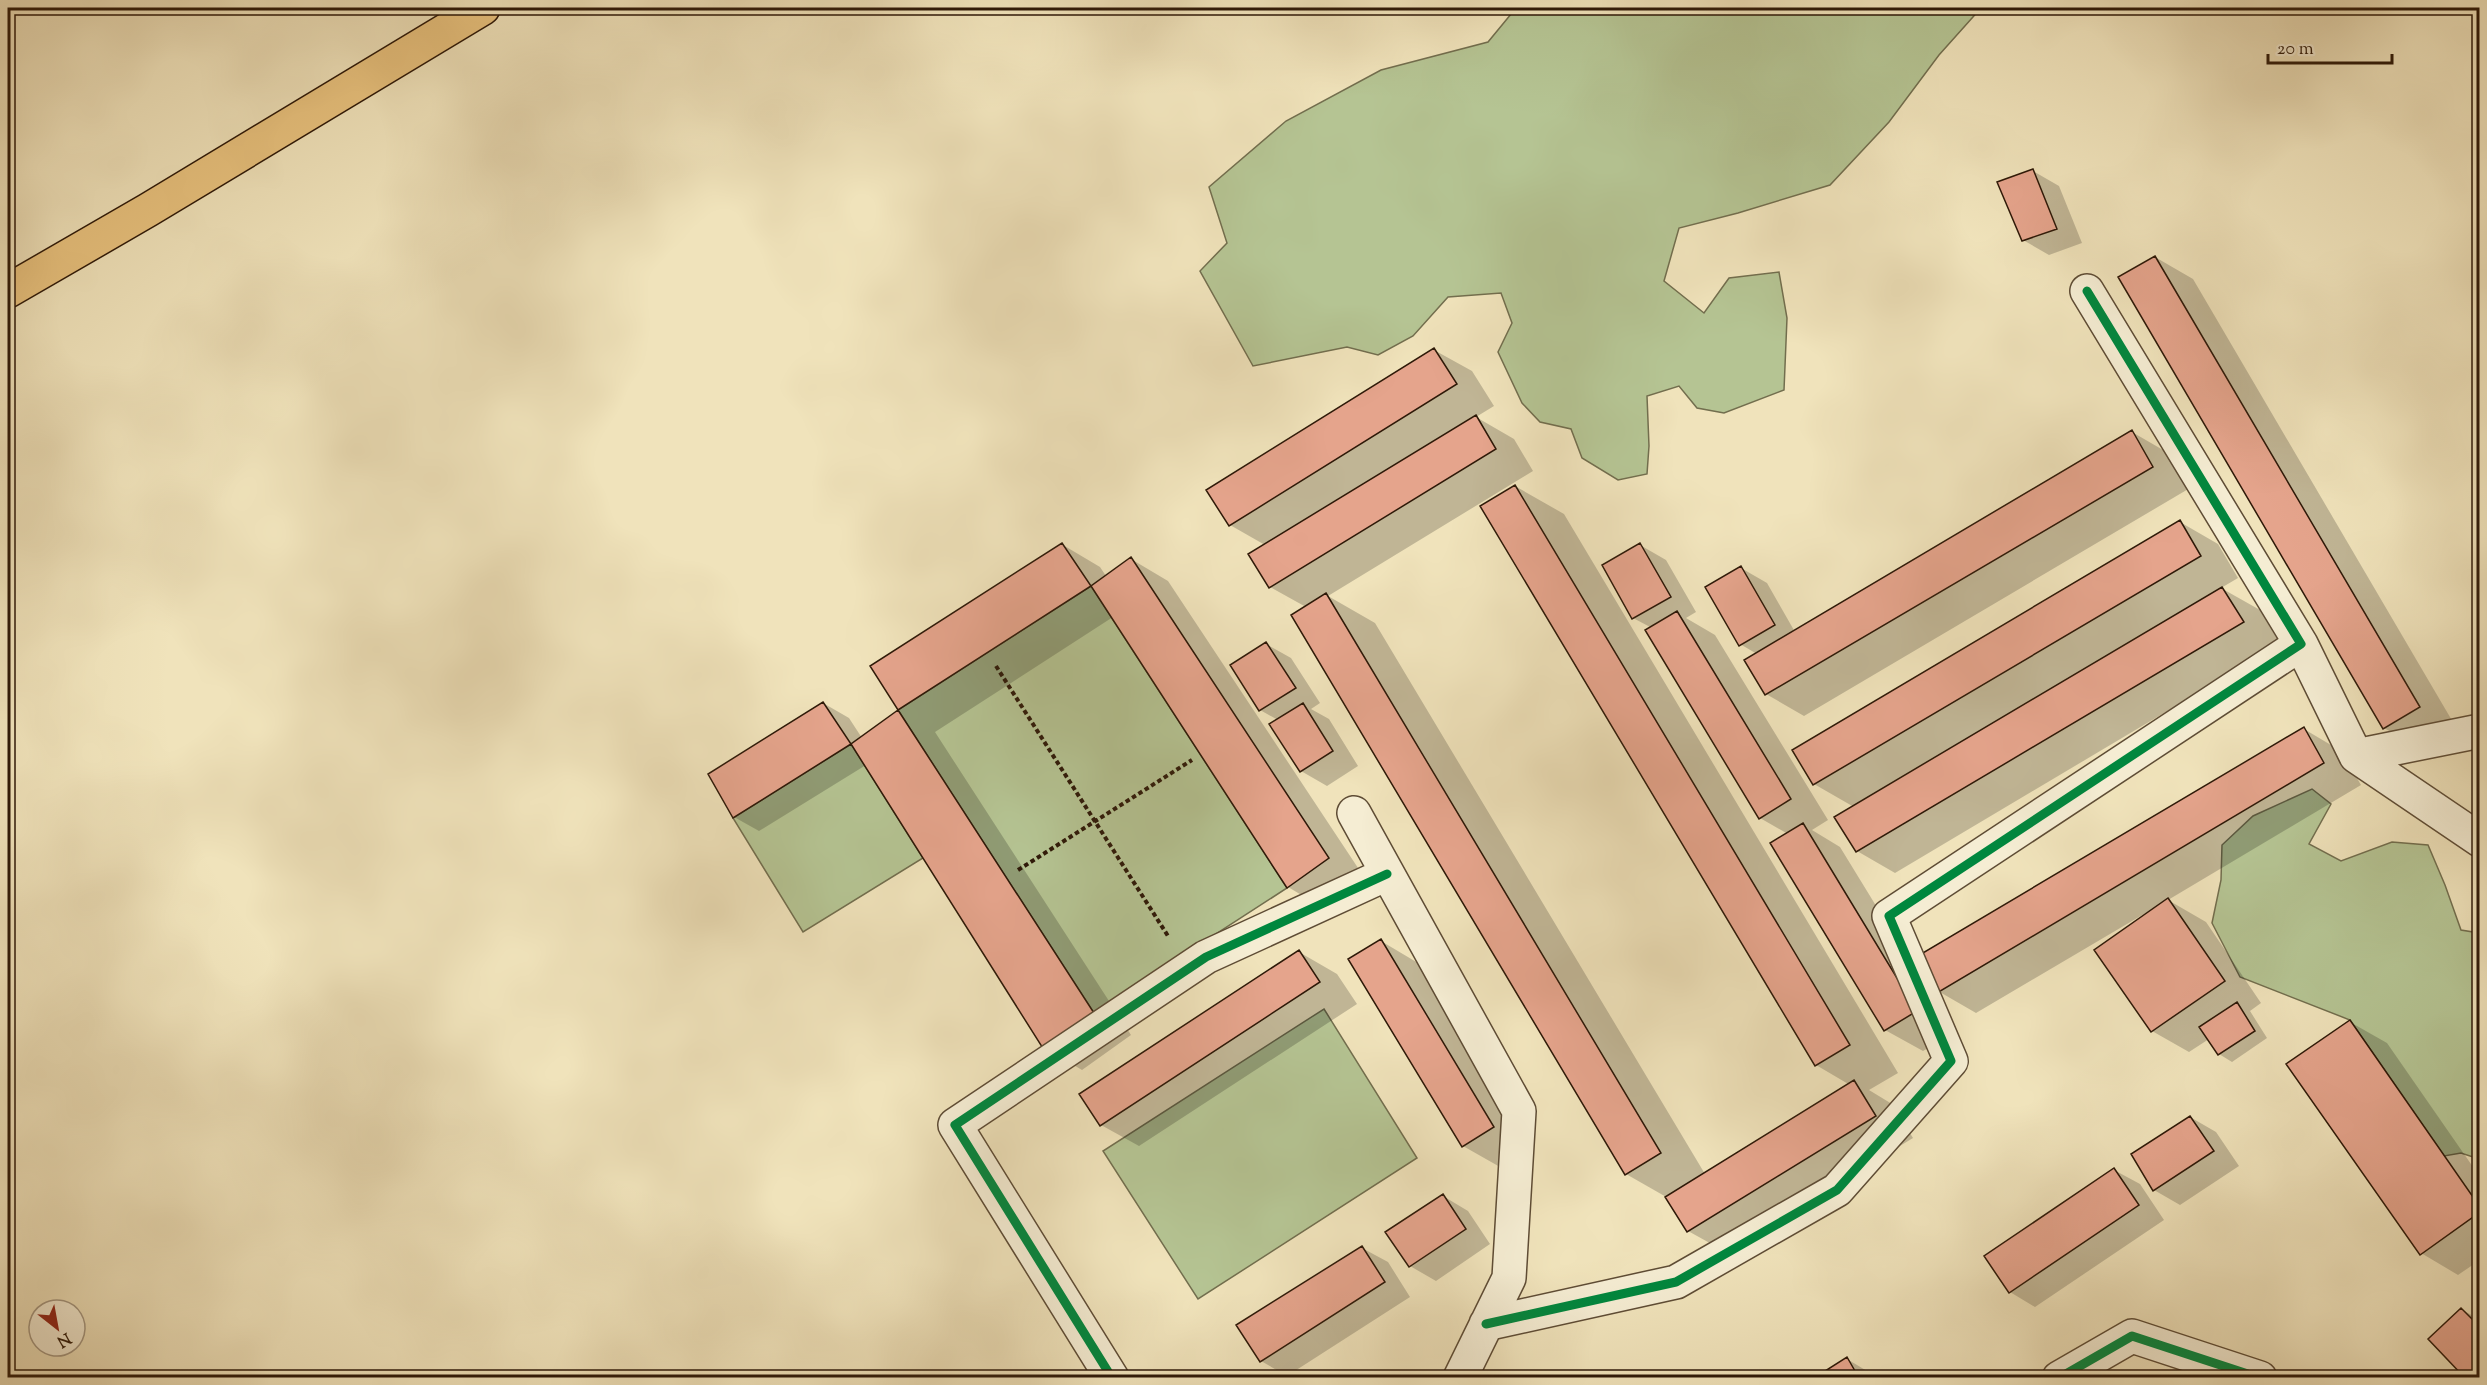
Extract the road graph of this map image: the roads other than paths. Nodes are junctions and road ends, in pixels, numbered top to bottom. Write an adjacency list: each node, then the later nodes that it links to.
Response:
1 (483, 8): 2 (main road)
2 (8, 291)
3 (2087, 291): 4 (street)
4 (2301, 644): 6 (street); 10 (street)
5 (2480, 731): 6 (street)
6 (2356, 756): 8 (street)
7 (1354, 813): 9 (street)
8 (2480, 840)
9 (1387, 874): 10 (street); 11 (street)
10 (1486, 1324): 12 (street)
11 (1112, 1377)
12 (1460, 1377)
13 (2059, 1377): 14 (street)
14 (2260, 1377)

